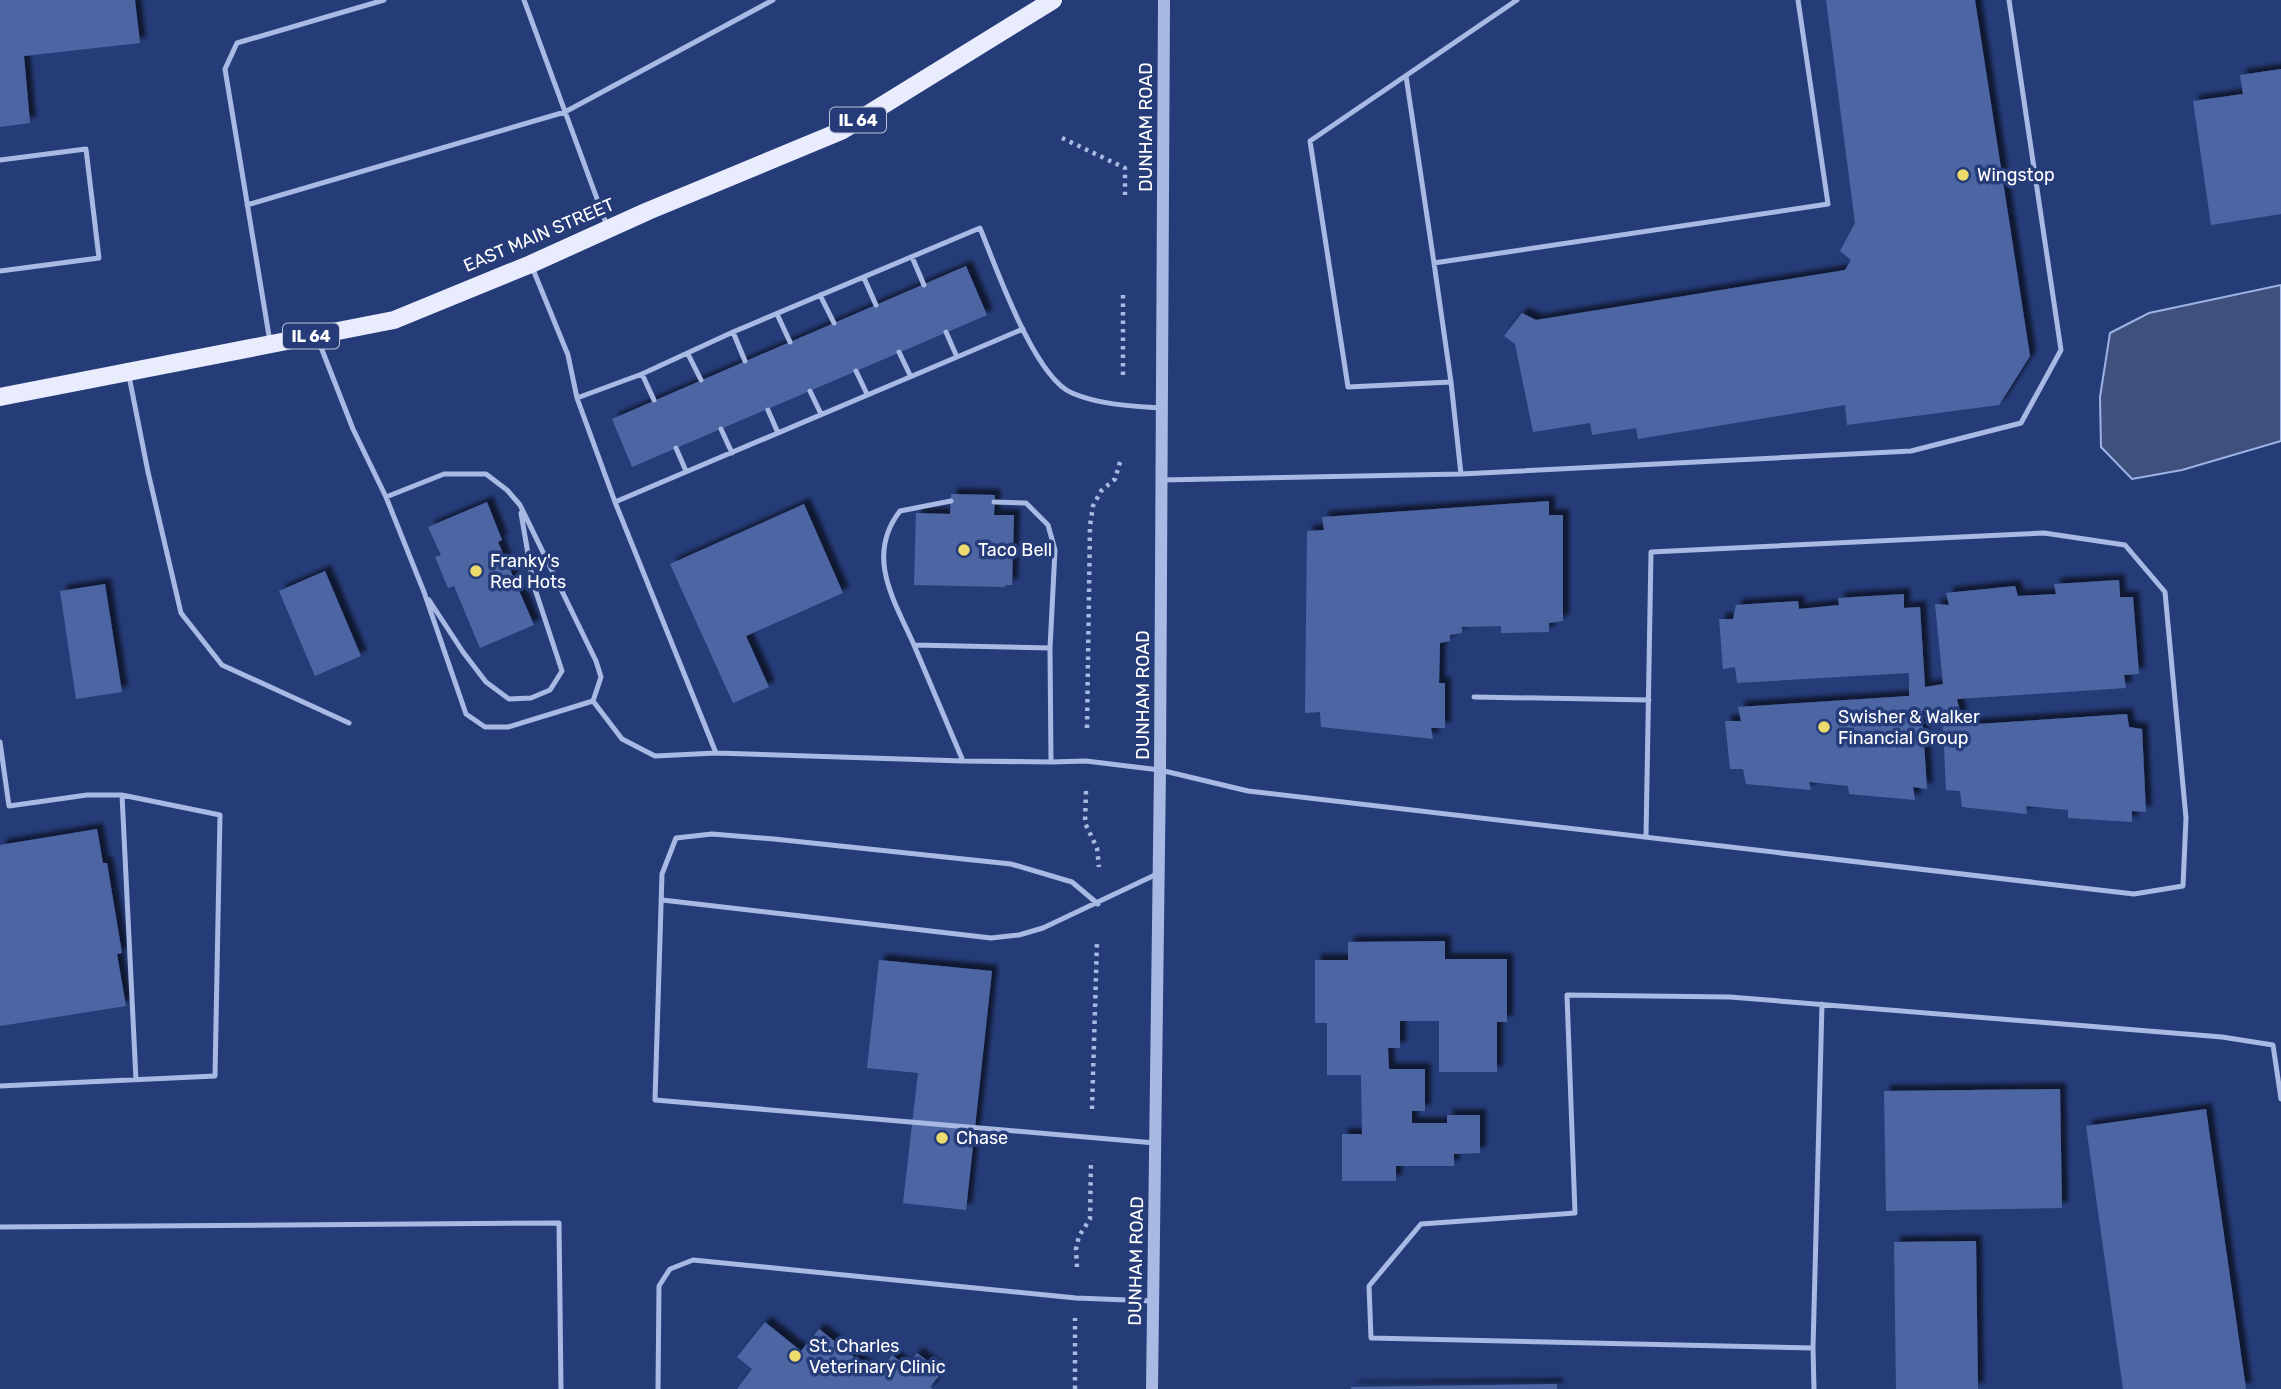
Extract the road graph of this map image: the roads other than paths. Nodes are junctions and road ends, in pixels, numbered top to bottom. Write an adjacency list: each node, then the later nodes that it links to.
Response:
1 (384, 0): 12 (lane)
2 (524, 0): 10 (lane)
3 (773, 0): 10 (lane)
4 (1053, 0): 13 (main road, EAST MAIN STREET / IL 64)
5 (1164, 0): 45 (street, DUNHAM ROAD)
6 (1517, 0): 9 (lane)
7 (1798, 0): 15 (lane)
8 (2008, 0): 53 (lane)
9 (1406, 76): 15 (lane); 39 (lane)
10 (565, 112): 12 (lane); 13 (lane)
11 (0, 160): 17 (lane)
12 (247, 205): 29 (lane)
13 (608, 229): 16 (main road, EAST MAIN STREET / IL 64)
14 (912, 257): 18 (lane); 19 (lane); 24 (lane)
15 (1434, 263): 39 (lane)
16 (531, 264): 27 (main road, EAST MAIN STREET / IL 64); 43 (lane)
17 (0, 271)
18 (864, 278): 20 (lane); 21 (lane)
19 (924, 285)
20 (820, 295): 22 (lane); 23 (lane)
21 (876, 305)
22 (777, 314): 25 (lane); 28 (lane)
23 (834, 323)
24 (1023, 329): 32 (lane); 45 (lane)
25 (733, 332): 31 (lane); 33 (lane)
26 (946, 332): 32 (lane)
27 (316, 335): 29 (main road, EAST MAIN STREET / IL 64); 55 (lane)
28 (790, 342)
29 (270, 344): 35 (main road, EAST MAIN STREET / IL 64)
30 (900, 352): 37 (lane)
31 (688, 354): 36 (lane); 38 (lane)
32 (957, 356): 37 (lane)
33 (746, 361)
34 (856, 371): 41 (lane)
35 (128, 372): 42 (main road, EAST MAIN STREET / IL 64); 66 (lane)
36 (642, 374): 43 (lane); 44 (lane)
37 (910, 375): 41 (lane)
38 (701, 380)
39 (1451, 382): 53 (lane)
40 (810, 391): 47 (lane)
41 (867, 394): 47 (lane)
42 (0, 397)
43 (577, 398): 57 (lane)
44 (654, 400)
45 (1161, 408): 54 (street, DUNHAM ROAD)
46 (768, 410): 49 (lane)
47 (821, 414): 49 (lane)
48 (721, 429): 51 (lane)
49 (778, 433): 51 (lane)
50 (676, 448): 52 (lane)
51 (732, 453): 52 (lane)
52 (686, 471): 57 (lane)
53 (1461, 474): 54 (lane)
54 (1161, 480): 71 (street, DUNHAM ROAD)
55 (386, 497): 59 (lane); 60 (lane)
56 (951, 501): 61 (lane)
57 (615, 502): 68 (lane)
58 (995, 502): 62 (lane)
59 (520, 505): 60 (lane); 65 (lane)
60 (424, 592): 65 (lane)
61 (914, 645): 62 (lane); 69 (lane)
62 (1050, 648): 70 (lane)
63 (1474, 697): 64 (lane)
64 (1649, 700): 75 (lane); 75 (lane)
65 (593, 701): 68 (lane)
66 (349, 723)
67 (0, 742): 73 (lane)
68 (716, 753): 69 (lane)
69 (962, 761): 70 (lane)
70 (1051, 762): 71 (lane)
71 (1160, 770): 75 (lane); 76 (street, DUNHAM ROAD)
72 (121, 795): 73 (lane); 80 (lane); 80 (lane)
73 (9, 806): 74 (lane)
74 (0, 808)
75 (1646, 837)
76 (1158, 874): 78 (lane); 83 (street, DUNHAM ROAD)
77 (662, 900): 78 (lane); 78 (lane); 83 (lane)
78 (1098, 904)
79 (1822, 1004): 82 (lane); 86 (lane); 86 (lane)
80 (136, 1080): 81 (lane)
81 (0, 1086)
82 (2281, 1099)
83 (1155, 1143): 85 (street, DUNHAM ROAD)
84 (0, 1227): 87 (lane)
85 (1153, 1301): 88 (lane); 89 (street, DUNHAM ROAD)
86 (1813, 1348): 90 (lane)
87 (561, 1389)
88 (658, 1389)
89 (1152, 1389)
90 (1814, 1389)

